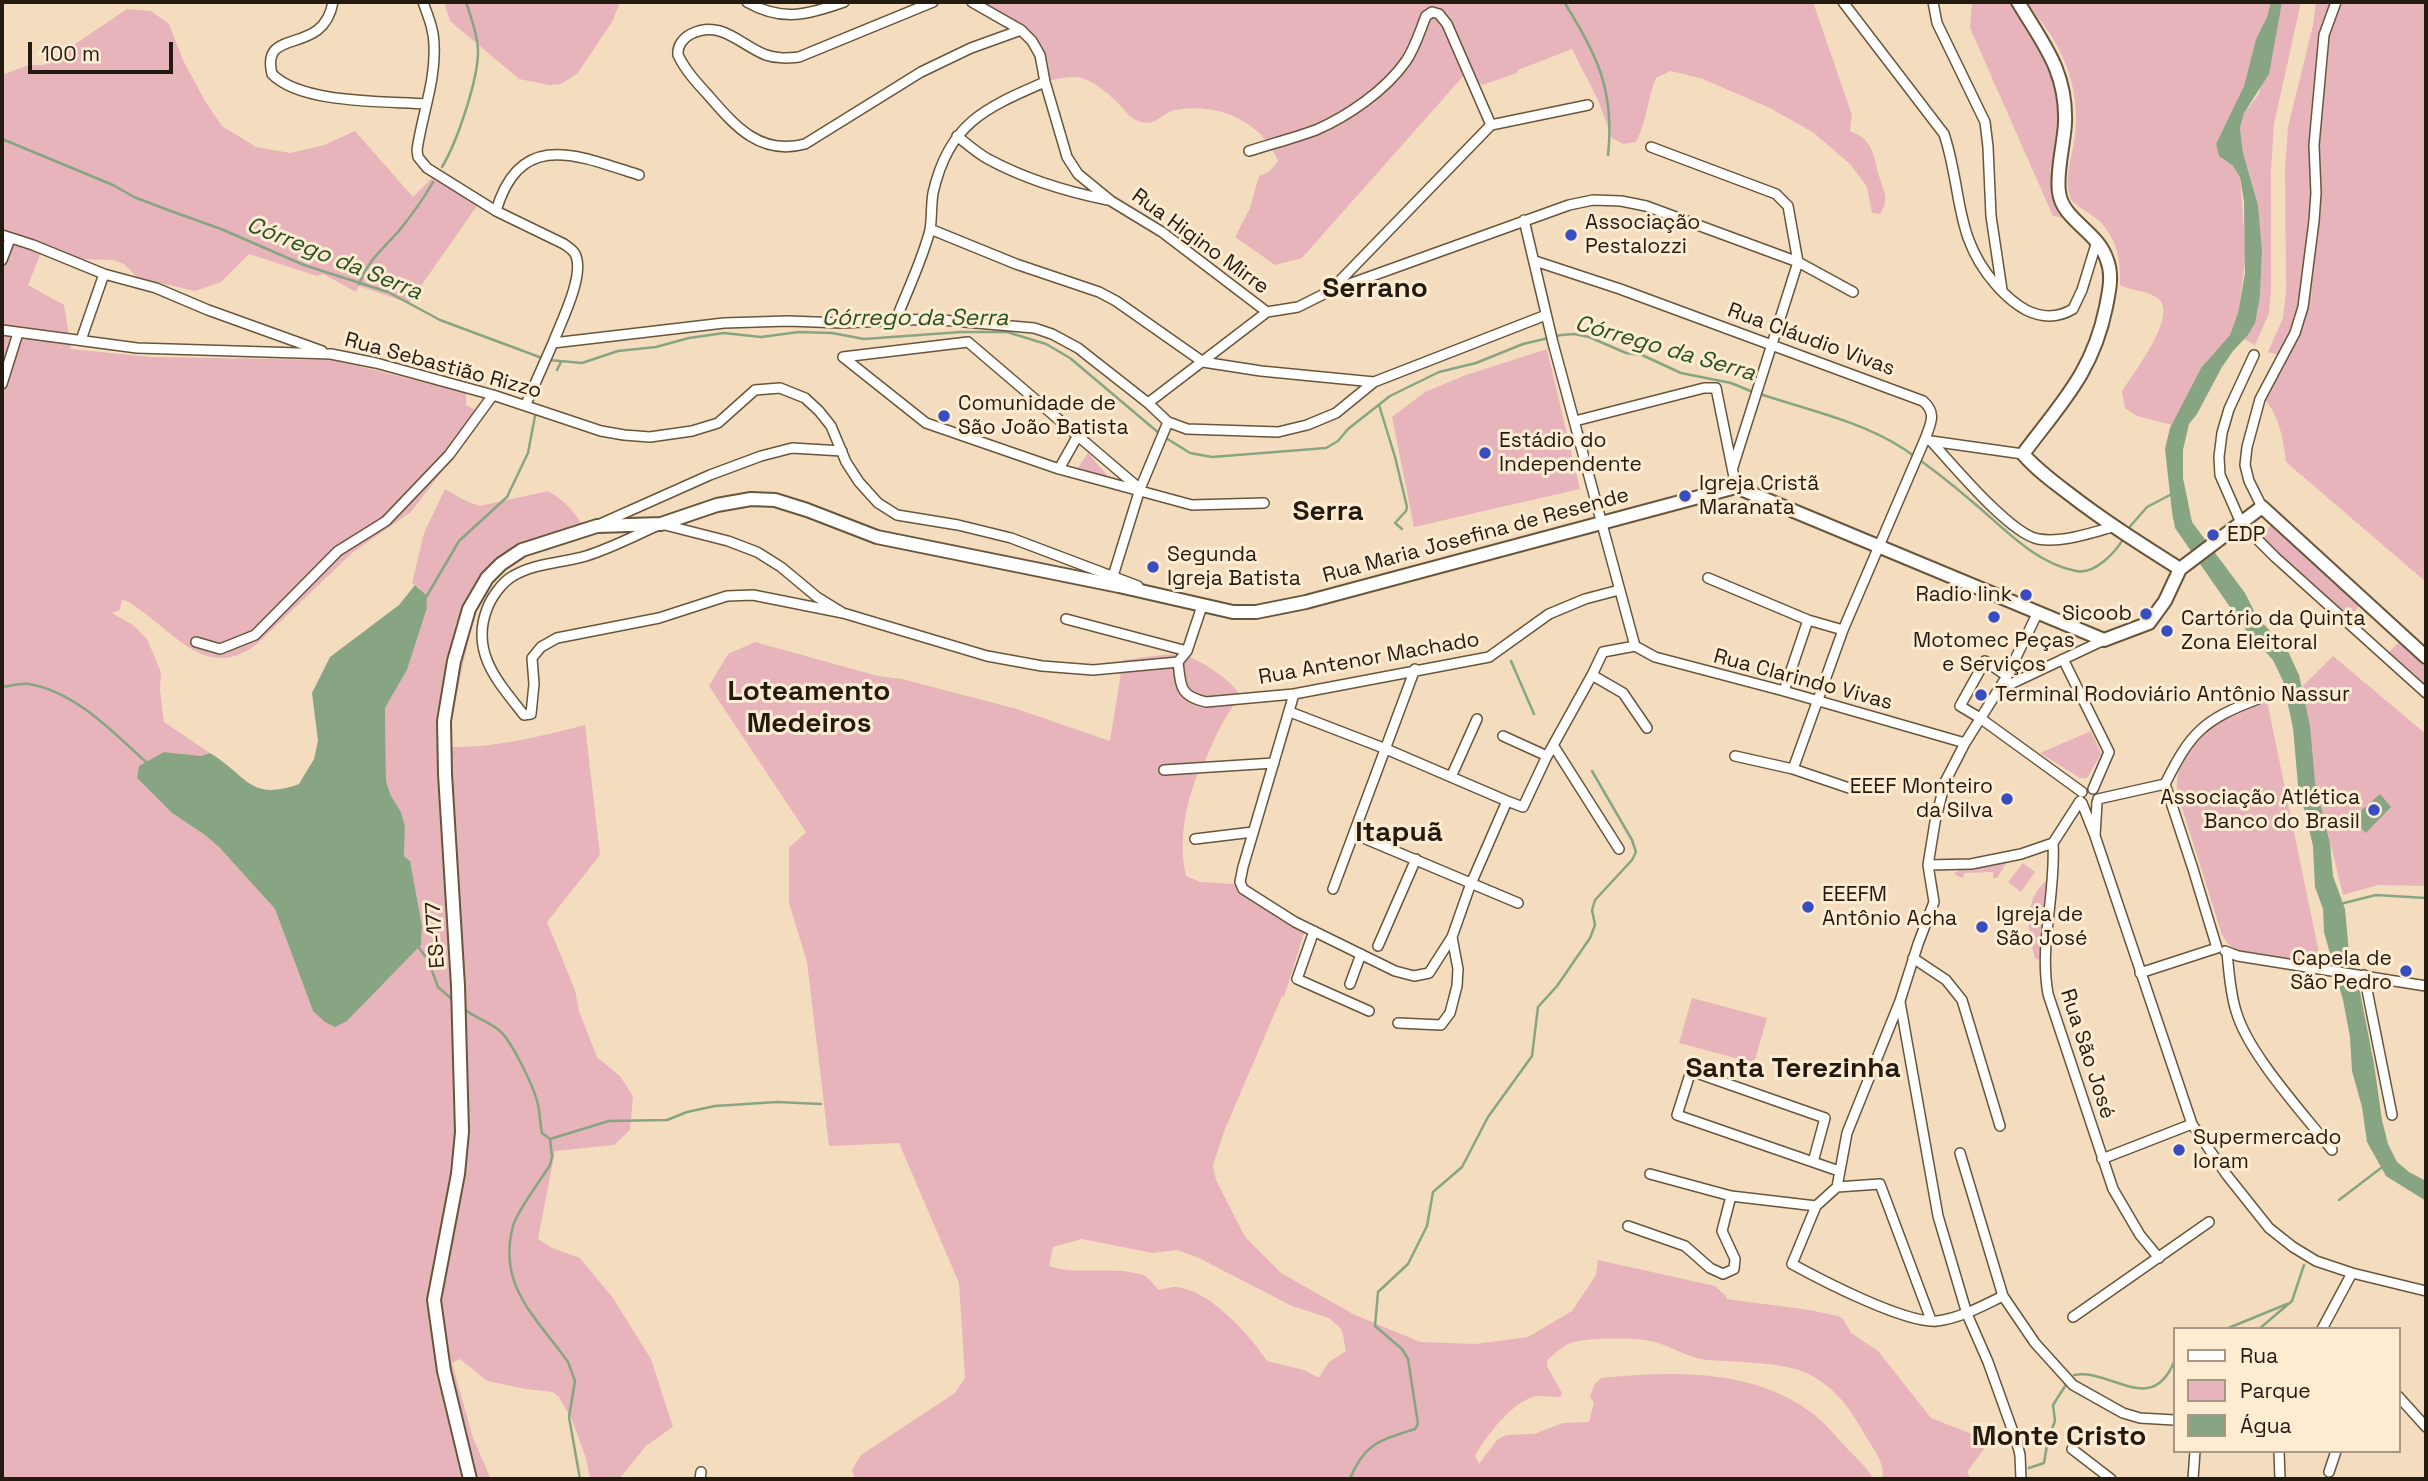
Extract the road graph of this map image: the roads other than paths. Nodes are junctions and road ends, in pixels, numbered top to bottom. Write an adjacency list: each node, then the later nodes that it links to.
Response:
1 (333, 2): 13 (street)
2 (423, 2): 13 (street)
3 (747, 2): 4 (street)
4 (844, 2)
5 (933, 2): 11 (street)
6 (972, 2): 11 (street, Rua Higino Mirre)
7 (1843, 2): 32 (street)
8 (1933, 2): 32 (street)
9 (2018, 2): 25 (main road)
10 (2336, 2): 61 (street)
11 (1021, 30): 12 (street, Rua Higino Mirre)
12 (1045, 82): 16 (street); 20 (street, Rua Higino Mirre)
13 (426, 104): 21 (street)
14 (1588, 106): 15 (street)
15 (1491, 125): 18 (street); 30 (street)
16 (957, 136): 20 (street, Rua Higino Mirre); 23 (street)
17 (1651, 147): 28 (street)
18 (1249, 151)
19 (639, 175): 21 (street)
20 (1111, 201): 33 (street, Rua Higino Mirre)
21 (496, 211): 39 (street)
22 (1524, 220): 27 (street); 28 (street); 30 (street)
23 (930, 229): 35 (street); 43 (street)
24 (6, 237): 26 (street); 29 (street)
25 (2097, 241): 32 (street); 55 (main road)
26 (2, 260)
27 (1535, 261): 34 (street); 40 (street, Rua Cláudio Vivas)
28 (1798, 261): 31 (street); 40 (street)
29 (104, 274): 38 (street); 41 (street)
30 (1330, 291): 33 (street)
31 (1853, 292)
32 (2002, 292)
33 (1268, 312): 43 (street)
34 (1546, 315): 44 (street); 49 (street)
35 (896, 320): 39 (street); 47 (street)
36 (2, 330): 37 (street, Rua Sebastião Rizzo)
37 (18, 333): 38 (street, Rua Sebastião Rizzo); 45 (street)
38 (80, 340): 41 (street, Rua Sebastião Rizzo)
39 (553, 343): 48 (street)
40 (1772, 344): 53 (street, Rua Cláudio Vivas); 56 (street)
41 (331, 354): 46 (street, Rua Sebastião Rizzo)
42 (2254, 355): 63 (street)
43 (1203, 362): 44 (street); 47 (street)
44 (1374, 382): 50 (street)
45 (2, 384)
46 (494, 395): 48 (street, Rua Sebastião Rizzo); 79 (street)
47 (1148, 403): 50 (street)
48 (526, 404): 52 (street, Rua Sebastião Rizzo)
49 (1575, 421): 56 (street); 62 (street)
50 (1168, 422): 59 (street)
51 (1077, 437): 57 (street); 57 (street); 59 (street)
52 (837, 438): 54 (street, Rua Maria Josefina de Resende)
53 (1928, 440): 55 (street); 66 (street); 67 (street, Rua Cláudio Vivas)
54 (842, 451): 65 (street); 70 (street, Rua Maria Josefina de Resende)
55 (2023, 454): 66 (main road)
56 (1733, 467): 58 (street)
57 (1059, 469): 59 (street)
58 (1737, 487): 62 (main road, Rua Maria Josefina de Resende / ES-177); 67 (main road)
59 (1140, 489): 60 (street); 70 (street)
60 (1264, 503)
61 (2262, 507): 63 (main road); 82 (main road)
62 (1602, 522): 71 (street); 72 (main road, Rua Maria Josefina de Resende / ES-177)
63 (2241, 523): 68 (main road); 90 (street)
64 (661, 524): 65 (main road, ES-177 / ES-177); 70 (main road, ES-177); 74 (street); 74 (street)
65 (597, 526): 169 (main road, ES-177 / ES-177)
66 (2121, 532): 68 (main road)
67 (1879, 546): 73 (main road); 77 (street, Rua Cláudio Vivas)
68 (2186, 565): 78 (main road)
69 (1708, 578): 76 (street)
70 (1116, 581): 72 (main road, Rua Maria Josefina de Resende / ES-177)
71 (1619, 590): 80 (street); 85 (street, Rua Antenor Machado)
72 (1202, 606): 81 (street)
73 (2038, 612): 78 (main road); 87 (street)
74 (843, 613): 84 (street)
75 (1066, 620): 81 (street)
76 (1808, 620): 77 (street); 89 (street)
77 (1843, 630): 93 (street, Rua Cláudio Vivas)
78 (2104, 640): 83 (street)
79 (196, 642)
80 (1635, 646): 86 (street); 89 (street, Rua Clarindo Vivas)
81 (1187, 651): 84 (street)
82 (2426, 657)
83 (2063, 659): 88 (street); 110 (street)
84 (1178, 662): 91 (street, Rua Antenor Machado)
85 (1415, 669): 91 (street, Rua Antenor Machado); 101 (street)
86 (1592, 675): 97 (street); 100 (street)
87 (2007, 676): 88 (street); 95 (street)
88 (1998, 690): 95 (street)
89 (1784, 691): 93 (street, Rua Clarindo Vivas)
90 (2426, 693)
91 (1294, 694): 94 (street)
92 (2262, 694): 108 (street)
93 (1818, 701): 99 (street, Rua Clarindo Vivas); 105 (street, Rua Cláudio Vivas)
94 (1290, 712): 101 (street); 104 (street)
95 (1980, 718): 99 (street); 111 (street)
96 (1477, 719): 107 (street)
97 (1647, 728)
98 (1503, 736): 102 (street)
99 (1965, 743): 121 (street)
100 (1553, 745): 102 (street); 119 (street)
101 (1386, 749): 107 (street); 115 (street)
102 (1547, 755): 112 (street)
103 (1735, 756): 105 (street)
104 (1274, 763): 106 (street); 114 (street)
105 (1793, 769): 109 (street)
106 (1164, 770)
107 (1451, 777): 112 (street)
108 (2165, 784): 113 (street); 128 (street)
109 (1849, 788)
110 (2093, 789): 111 (street); 113 (street)
111 (2081, 799): 113 (street); 116 (street); 118 (street)
112 (1507, 801): 122 (street)
113 (2098, 801): 116 (street)
114 (1253, 832): 117 (street); 125 (street)
115 (1354, 834): 120 (street); 123 (street)
116 (2095, 836): 132 (street)
117 (1195, 839)
118 (2053, 843): 121 (street); 144 (street, Rua São José)
119 (1619, 849)
120 (1416, 859): 122 (street); 127 (street)
121 (1928, 865): 131 (street)
122 (1472, 883): 124 (street); 126 (street)
123 (1333, 888)
124 (1518, 903)
125 (1314, 931): 130 (street); 137 (street)
126 (1452, 937): 130 (street); 138 (street)
127 (1378, 946)
128 (2217, 948): 129 (street); 132 (street)
129 (2227, 952): 133 (street); 142 (street)
130 (1361, 954): 134 (street)
131 (1913, 958): 136 (street); 141 (street)
132 (2140, 974): 140 (street)
133 (2364, 975): 135 (street); 139 (street)
134 (1350, 984)
135 (2426, 986)
136 (1900, 1001): 146 (street); 157 (street)
137 (1369, 1011)
138 (1398, 1023)
139 (2392, 1115)
140 (2192, 1124): 144 (street); 154 (street)
141 (2000, 1126)
142 (2332, 1150)
143 (1960, 1153): 156 (street)
144 (2102, 1159): 153 (street, Rua São José)
145 (1813, 1162): 145 (street); 146 (street)
146 (1839, 1171): 148 (street)
147 (1650, 1174): 149 (street)
148 (1837, 1186): 150 (street); 159 (street)
149 (1731, 1196): 150 (street); 152 (street)
150 (1816, 1206): 159 (street)
151 (2209, 1222): 153 (street)
152 (1628, 1226)
153 (2159, 1258): 158 (street)
154 (2352, 1273): 155 (street); 160 (street)
155 (2426, 1291)
156 (2003, 1296): 157 (street); 162 (street)
157 (1967, 1314): 159 (street); 170 (street)
158 (2073, 1317)
159 (1931, 1320)
160 (2323, 1327)
161 (2400, 1398): 163 (street)
162 (2172, 1420)
163 (2426, 1427)
164 (2072, 1449): 171 (street)
165 (2195, 1453): 172 (street)
166 (2278, 1453): 173 (street)
167 (2335, 1453): 168 (street)
168 (2329, 1472)
169 (470, 1479)
170 (2021, 1479)
171 (2111, 1479)
172 (2193, 1479)
173 (2280, 1479)

